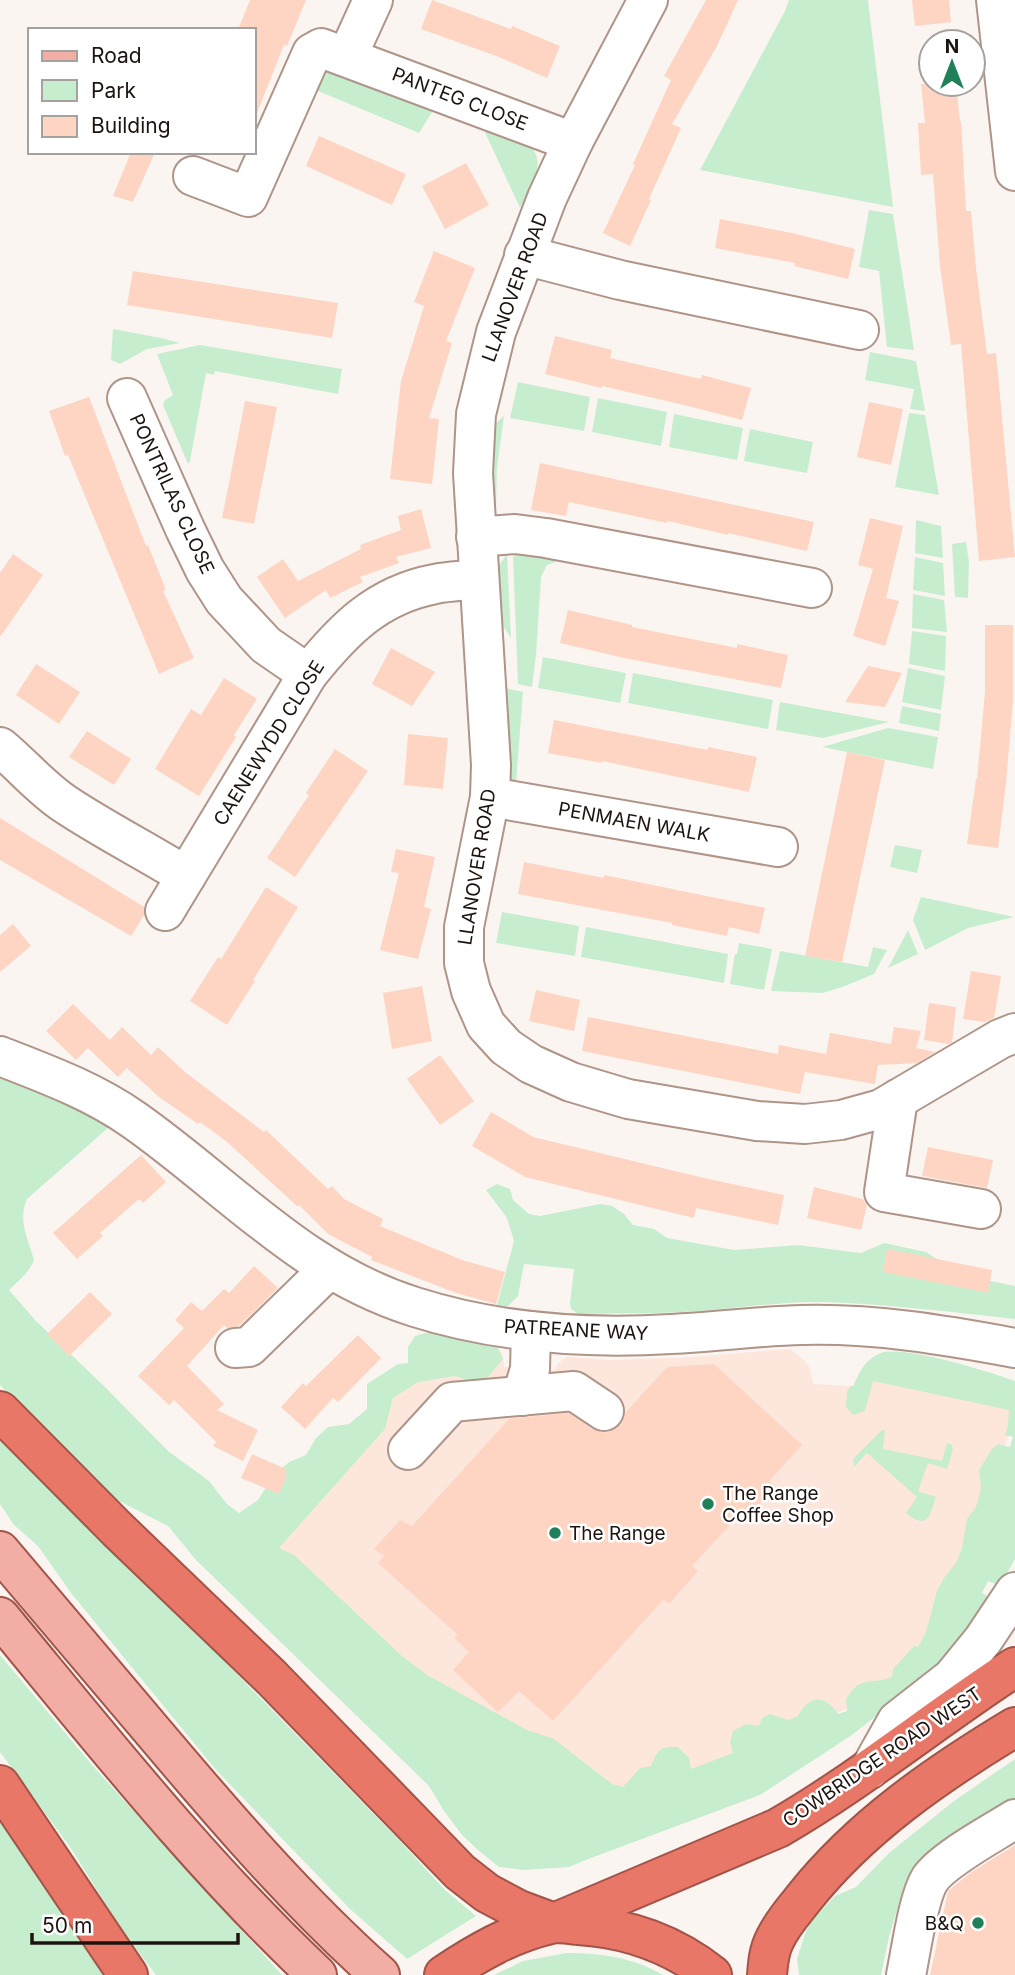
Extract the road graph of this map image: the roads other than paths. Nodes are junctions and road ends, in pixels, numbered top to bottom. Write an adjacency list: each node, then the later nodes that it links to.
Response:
1 (373, 0): 4 (street)
2 (648, 0): 5 (street, LLANOVER ROAD)
3 (996, 0): 6 (street)
4 (347, 57): 5 (street, PANTEG CLOSE); 7 (street, PANTEG CLOSE)
5 (573, 142): 8 (street, LLANOVER ROAD)
6 (1015, 171)
7 (192, 176)
8 (524, 255): 9 (street); 11 (street, LLANOVER ROAD)
9 (859, 330)
10 (127, 398): 14 (street, PONTRILAS CLOSE)
11 (476, 537): 12 (street, LLANOVER ROAD); 13 (street)
12 (478, 579): 14 (street, CAENEWYDD CLOSE); 16 (street, LLANOVER ROAD)
13 (812, 588)
14 (308, 674): 18 (street, CAENEWYDD CLOSE)
15 (0, 747): 18 (street)
16 (490, 797): 17 (street, PENMAEN WALK); 22 (street, LLANOVER ROAD)
17 (778, 847)
18 (186, 876): 19 (street, CAENEWYDD CLOSE)
19 (165, 911)
20 (1015, 1033): 22 (street, LLANOVER ROAD)
21 (0, 1056): 24 (street, PATREANE WAY)
22 (898, 1099): 23 (street)
23 (981, 1209)
24 (329, 1269): 25 (street, PATREANE WAY); 26 (street)
25 (531, 1331): 27 (street, PATREANE WAY); 28 (street)
26 (235, 1348)
27 (1015, 1348)
28 (522, 1396): 30 (street); 31 (street)
29 (0, 1411): 40 (highway)
30 (604, 1411)
31 (408, 1450)
32 (0, 1551): 43 (main road)
33 (1015, 1592): 37 (street)
34 (0, 1617): 42 (main road)
35 (1015, 1667): 37 (highway, COWBRIDGE ROAD WEST)
36 (1015, 1727): 46 (highway)
37 (870, 1769): 40 (highway, COWBRIDGE ROAD WEST)
38 (0, 1785): 41 (highway)
39 (1015, 1819): 47 (street)
40 (554, 1923): 44 (highway, COWBRIDGE ROAD WEST); 45 (highway)
41 (128, 1975)
42 (317, 1975)
43 (380, 1975)
44 (444, 1975)
45 (712, 1975)
46 (767, 1975)
47 (906, 1975)

